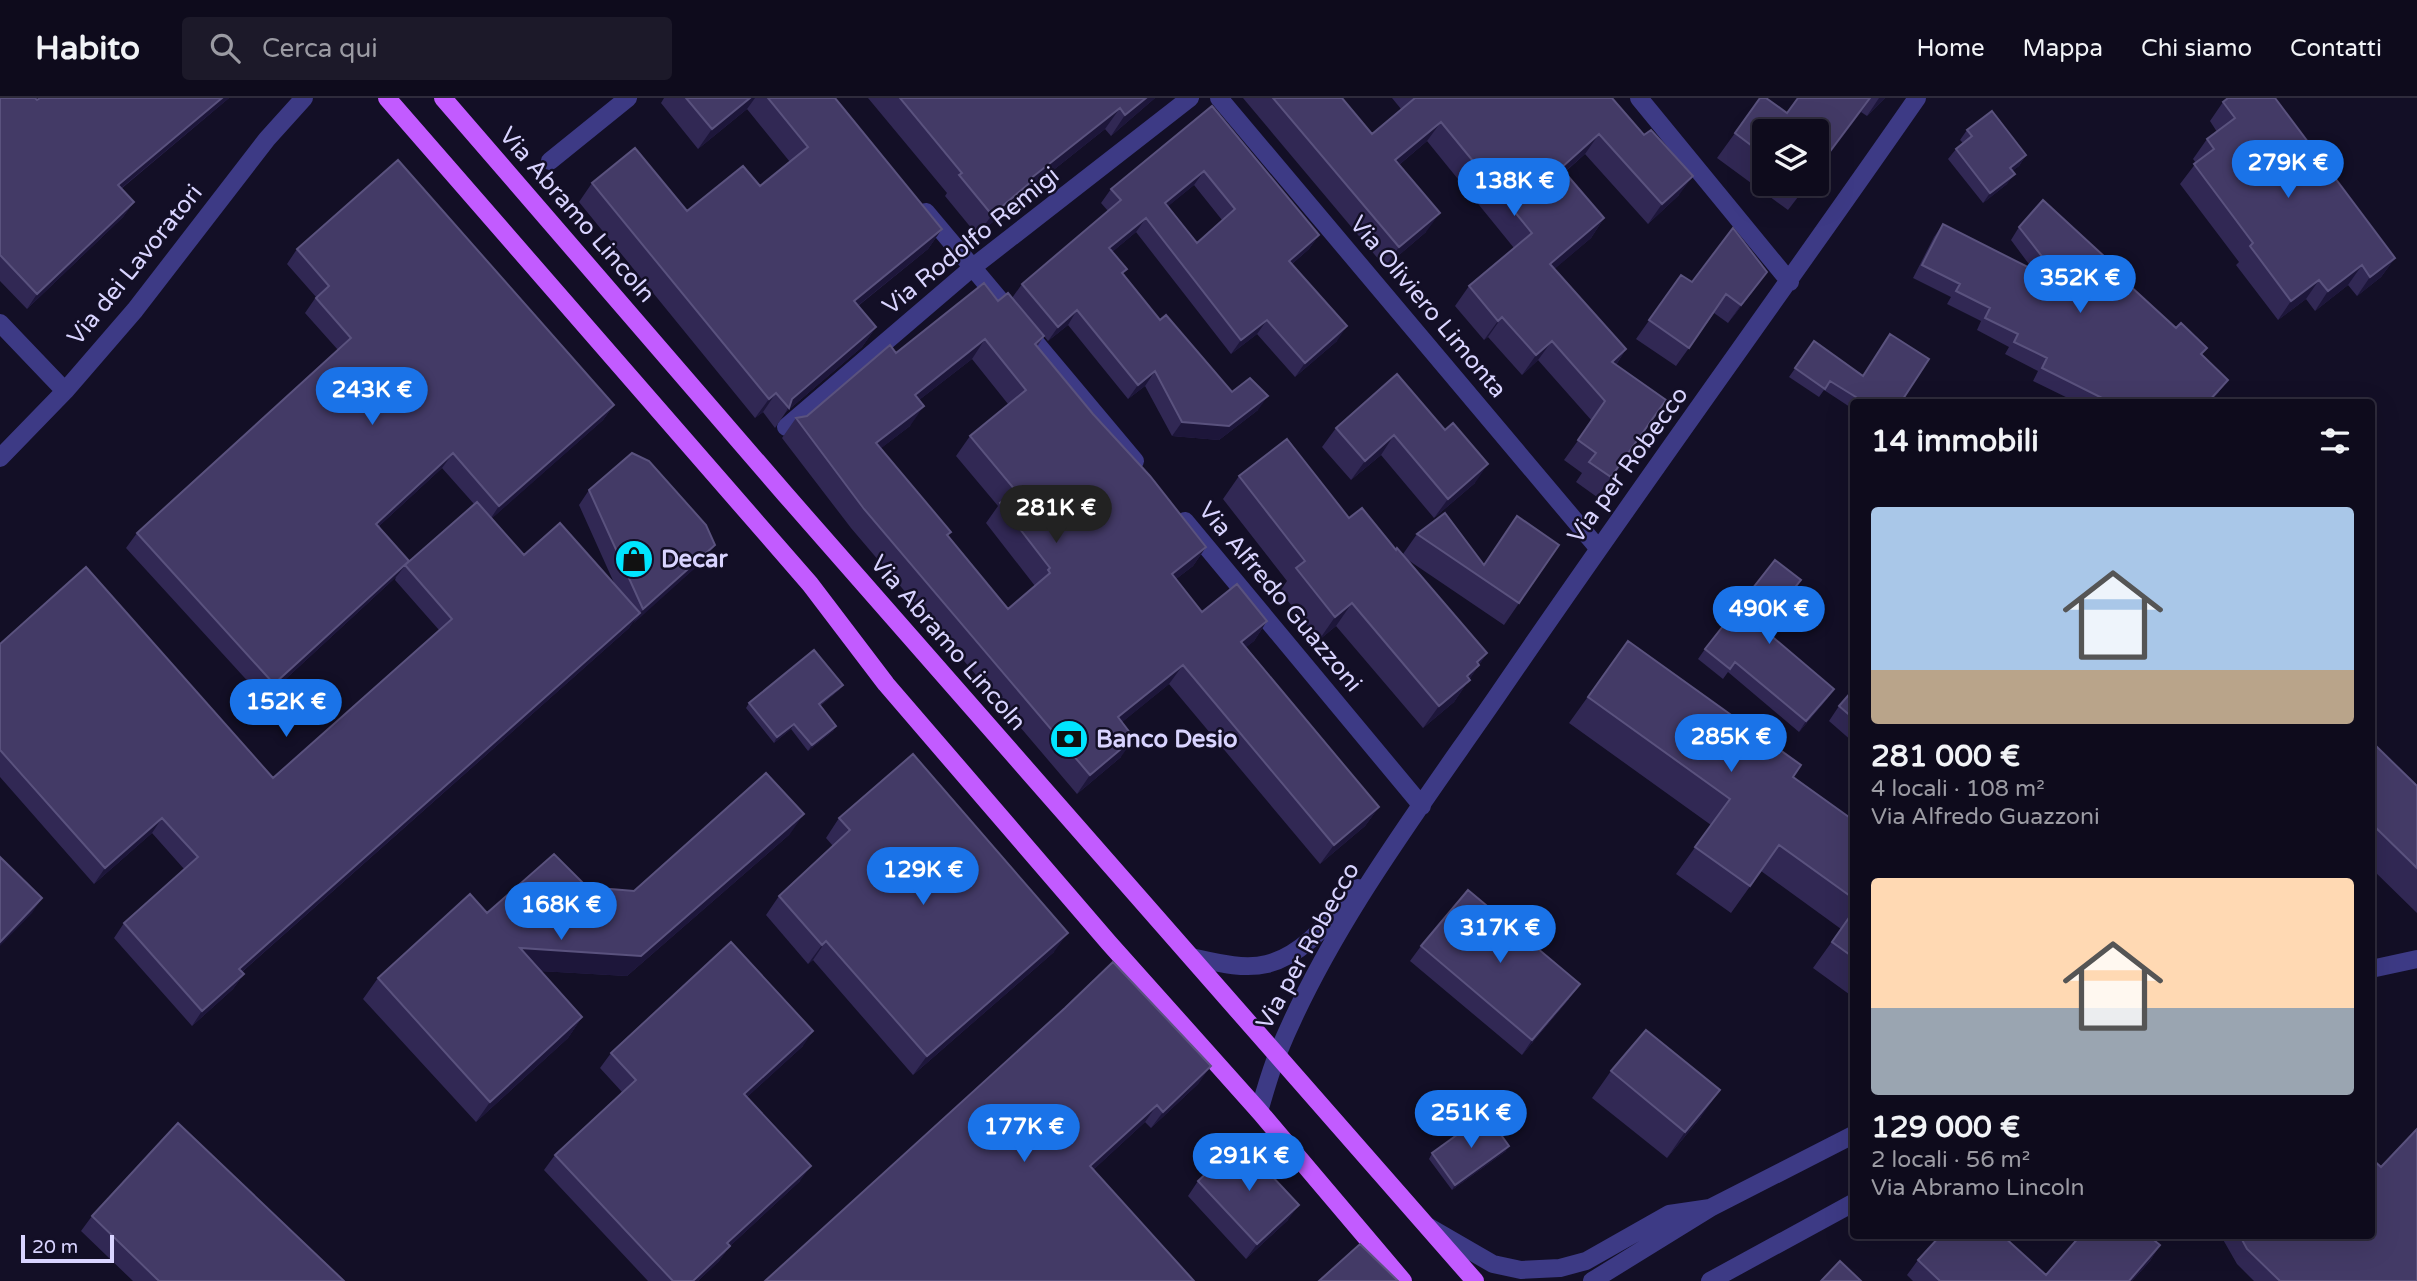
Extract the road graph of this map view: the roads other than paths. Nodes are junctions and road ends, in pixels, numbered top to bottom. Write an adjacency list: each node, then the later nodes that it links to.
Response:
1 (304, 98): 14 (street, Via dei Lavoratori)
2 (387, 98): 26 (main road)
3 (443, 98): 22 (main road, Via Abramo Lincoln)
4 (628, 98): 9 (street)
5 (1190, 98): 11 (street, Via Rodolfo Remigi)
6 (1219, 98): 19 (street, Via Oliviero Limonta)
7 (1639, 98): 12 (street)
8 (1917, 98): 12 (street, Via per Robecco)
9 (550, 161)
10 (911, 194): 11 (street)
11 (973, 267): 15 (street, Via Rodolfo Remigi); 17 (street)
12 (1790, 282): 19 (street, Via per Robecco)
13 (0, 323): 14 (street)
14 (65, 391): 16 (street, Via dei Lavoratori)
15 (786, 426)
16 (0, 458)
17 (1144, 472)
18 (1171, 504): 20 (street, Via Alfredo Guazzoni)
19 (1598, 548): 20 (street, Via per Robecco)
20 (1422, 806): 21 (street, Via per Robecco)
21 (1381, 862): 22 (street, Via per Robecco); 25 (street, Via per Robecco)
22 (1191, 957): 25 (main road, Via Abramo Lincoln)
23 (2417, 959): 24 (street)
24 (2375, 968)
25 (1277, 1054): 26 (street, Via per Robecco); 30 (main road, Via Abramo Lincoln)
26 (1259, 1111): 31 (main road)
27 (1850, 1137): 29 (street)
28 (1850, 1205): 34 (street)
29 (1710, 1208): 30 (street); 33 (street)
30 (1427, 1226): 32 (main road, Via Abramo Lincoln)
31 (1400, 1278)
32 (1475, 1281)
33 (1592, 1281)
34 (1710, 1281)

